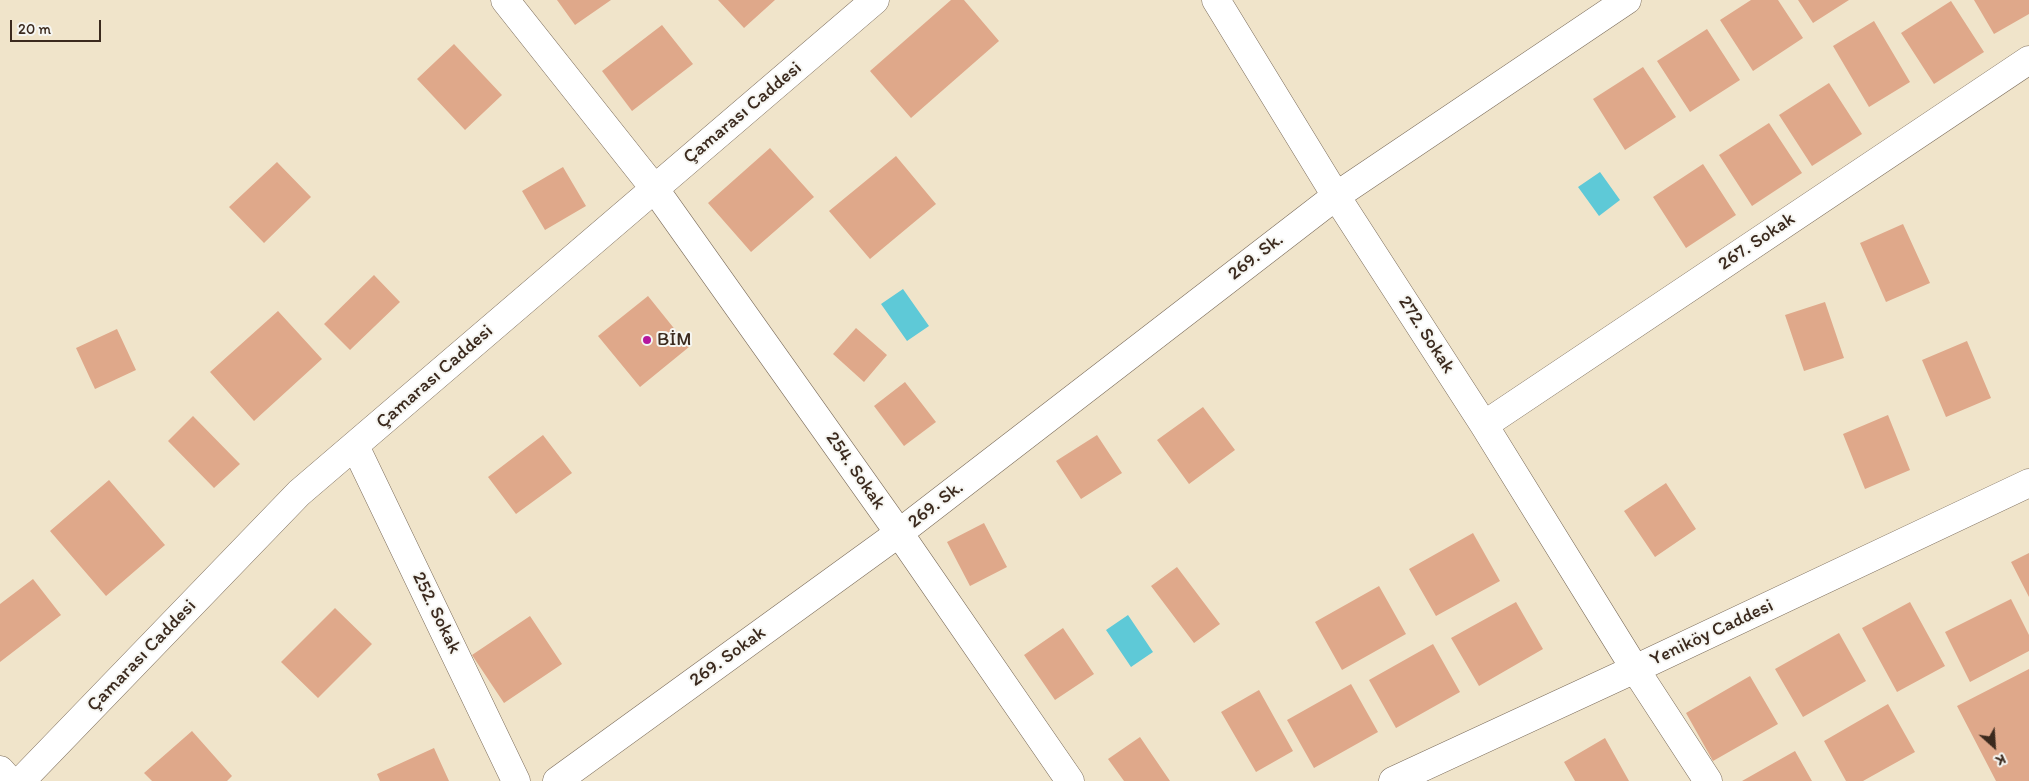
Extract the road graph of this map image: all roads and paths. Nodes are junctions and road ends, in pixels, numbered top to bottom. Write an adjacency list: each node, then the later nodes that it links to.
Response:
1 (505, 0): 6 (street, 254. Sokak)
2 (875, 0): 6 (street, Çamarası Caddesi)
3 (1216, 0): 7 (street, 272. Sokak)
4 (1627, 0): 7 (street, 269. Sk.)
5 (2029, 60): 8 (street, 267. Sokak)
6 (654, 188): 9 (street, Çamarası Caddesi); 11 (street, 254. Sokak)
7 (1336, 196): 8 (street, 272. Sokak); 11 (street, 269. Sk.)
8 (1484, 425): 12 (street, 272. Sokak)
9 (355, 446): 15 (street, Çamarası Caddesi); 16 (street, 252. Sokak)
10 (2029, 483): 12 (street, Yeniköy Caddesi)
11 (899, 533): 17 (street, 269. Sokak); 18 (street, 254. Sokak)
12 (1635, 669): 19 (street, Yeniköy Caddesi); 20 (street, 272. Sokak)
13 (0, 770): 14 (street)
14 (10, 781)
15 (22, 781)
16 (516, 781)
17 (557, 781)
18 (1070, 781)
19 (1393, 781)
20 (1708, 781)

